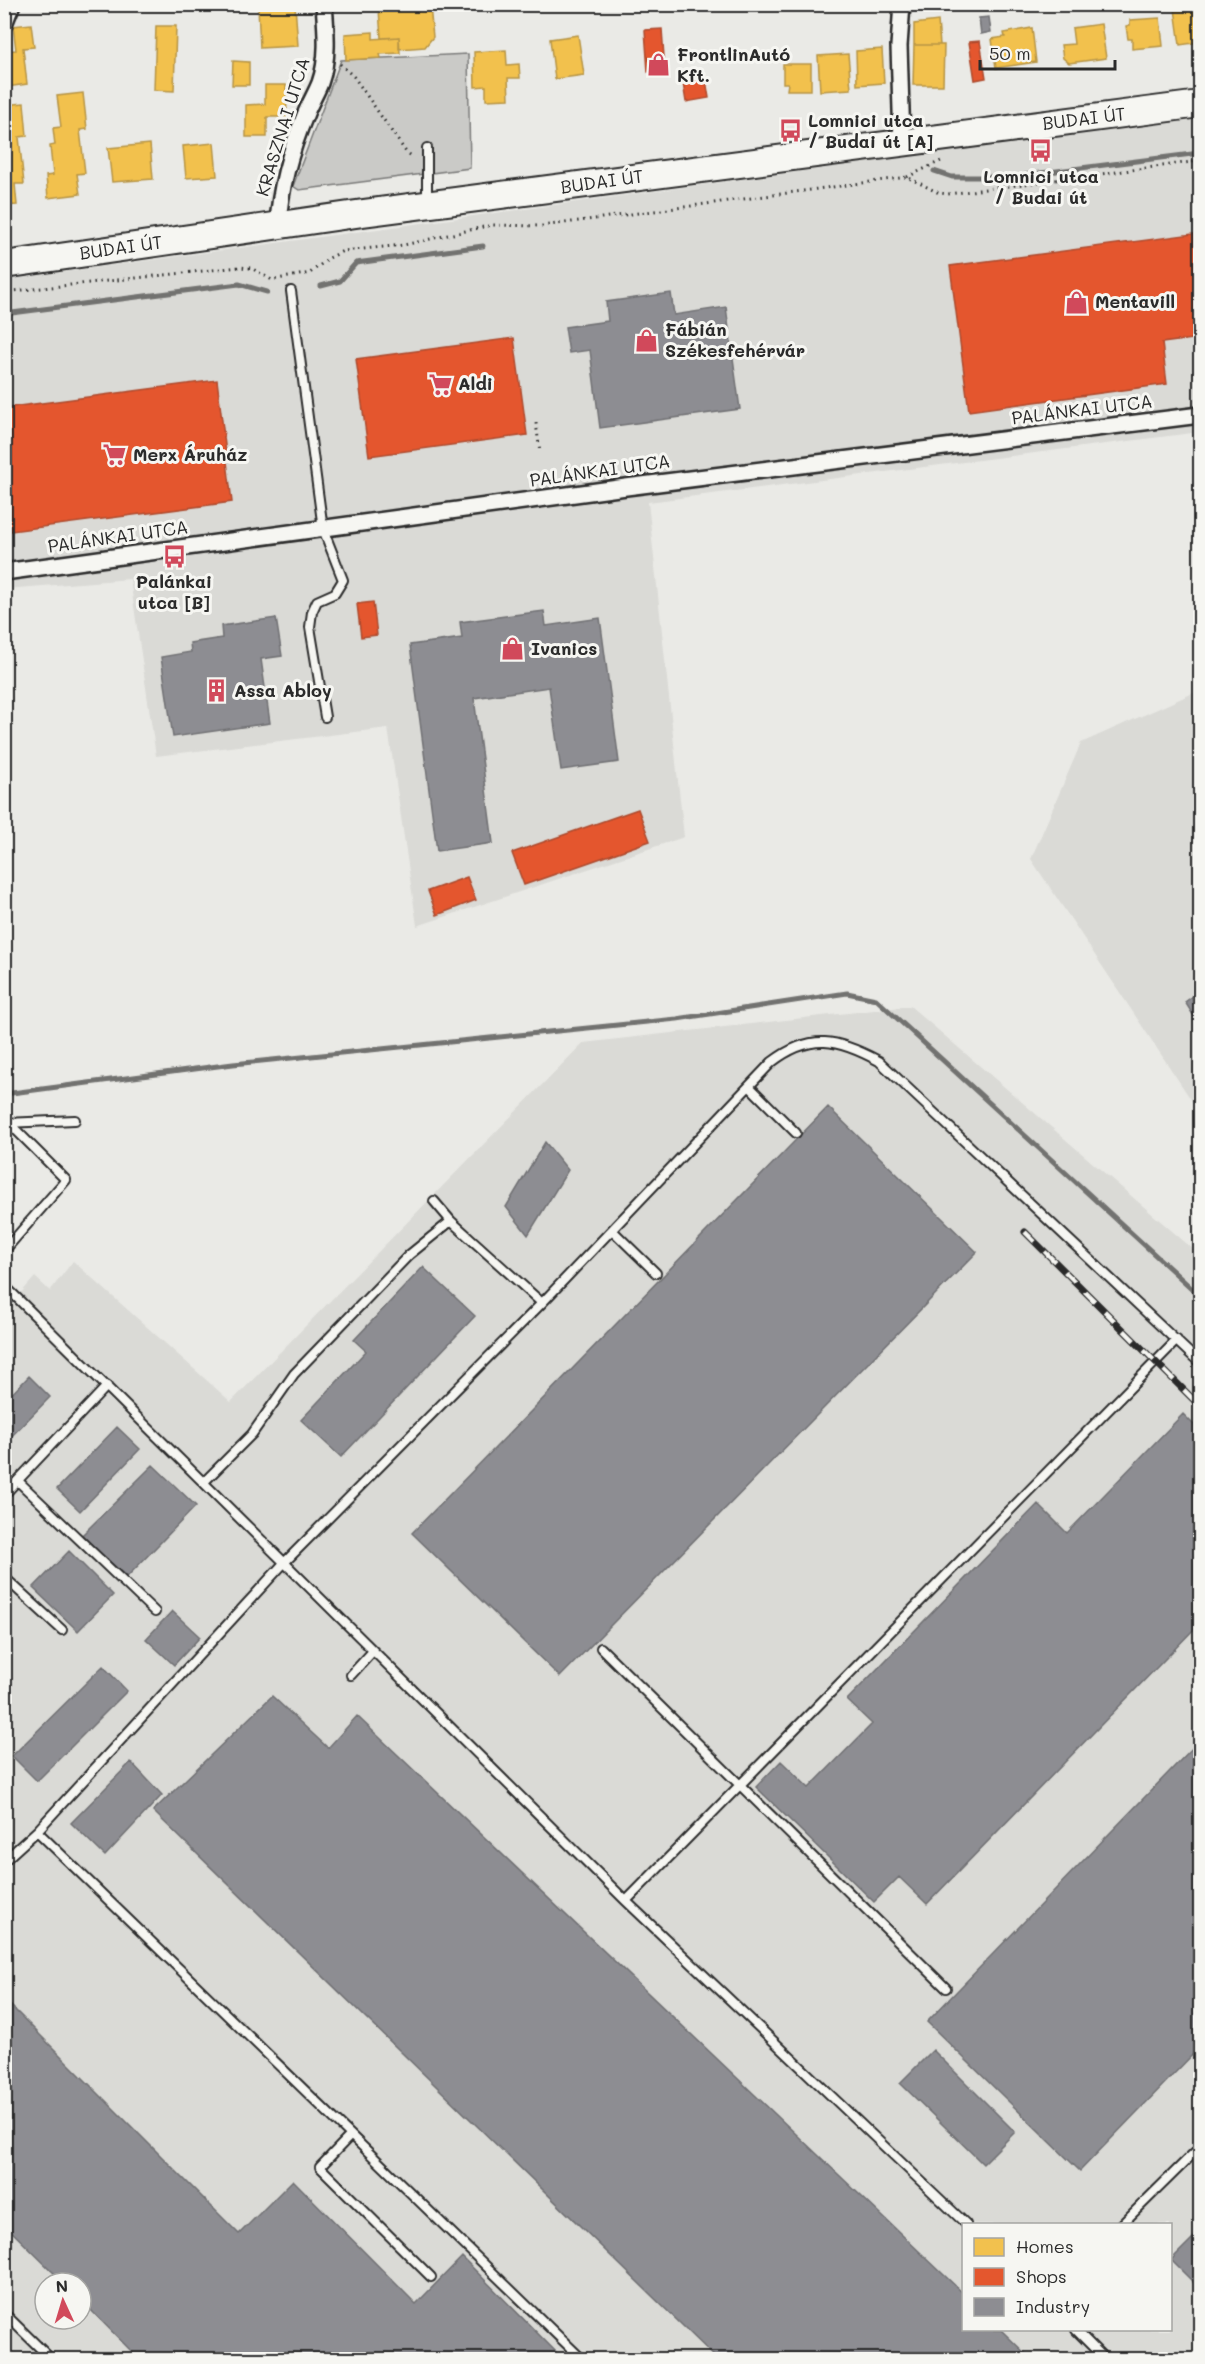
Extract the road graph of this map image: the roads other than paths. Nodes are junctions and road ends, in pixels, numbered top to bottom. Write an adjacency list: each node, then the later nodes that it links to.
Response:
1 (12, 4): 4 (street)
2 (324, 4): 9 (street, KRASZNAI UTCA)
3 (902, 4): 6 (street)
4 (4, 24)
5 (1200, 104): 6 (main road, BUDAI ÚT)
6 (902, 142): 8 (main road, BUDAI ÚT)
7 (427, 148): 8 (lane)
8 (427, 205): 9 (main road, BUDAI ÚT)
9 (278, 225): 10 (main road, BUDAI ÚT)
10 (4, 265)
11 (291, 291): 13 (lane)
12 (1200, 415): 13 (street, PALÁNKAI UTCA)
13 (323, 529): 14 (street, PALÁNKAI UTCA); 15 (lane)
14 (4, 572)
15 (325, 717)
16 (749, 1086): 19 (lane); 22 (lane); 27 (lane)
17 (75, 1120): 18 (lane)
18 (7, 1123): 23 (lane)
19 (796, 1133)
20 (434, 1201): 21 (lane)
21 (451, 1221): 26 (lane); 31 (lane)
22 (612, 1230): 24 (lane); 26 (lane)
23 (4, 1251)
24 (656, 1273)
25 (4, 1285): 29 (lane)
26 (542, 1304): 33 (lane)
27 (1177, 1340): 28 (lane); 40 (lane)
28 (1200, 1363)
29 (107, 1386): 30 (lane); 31 (lane)
30 (18, 1481): 32 (lane); 35 (lane)
31 (204, 1482): 33 (lane)
32 (4, 1495)
33 (284, 1563): 38 (lane); 41 (lane)
34 (4, 1577): 36 (lane)
35 (155, 1612)
36 (62, 1630)
37 (601, 1648): 40 (lane)
38 (373, 1651): 39 (lane); 43 (lane)
39 (351, 1675)
40 (739, 1786): 43 (lane); 44 (lane)
41 (37, 1831): 42 (lane); 45 (lane)
42 (4, 1861)
43 (626, 1901): 47 (lane)
44 (946, 1988)
45 (351, 2135): 49 (lane); 53 (lane)
46 (1200, 2147): 48 (lane)
47 (965, 2223)
48 (1123, 2223)
49 (431, 2277)
50 (4, 2313): 52 (lane)
51 (1077, 2331): 54 (lane)
52 (52, 2360)
53 (583, 2360)
54 (1106, 2360)

